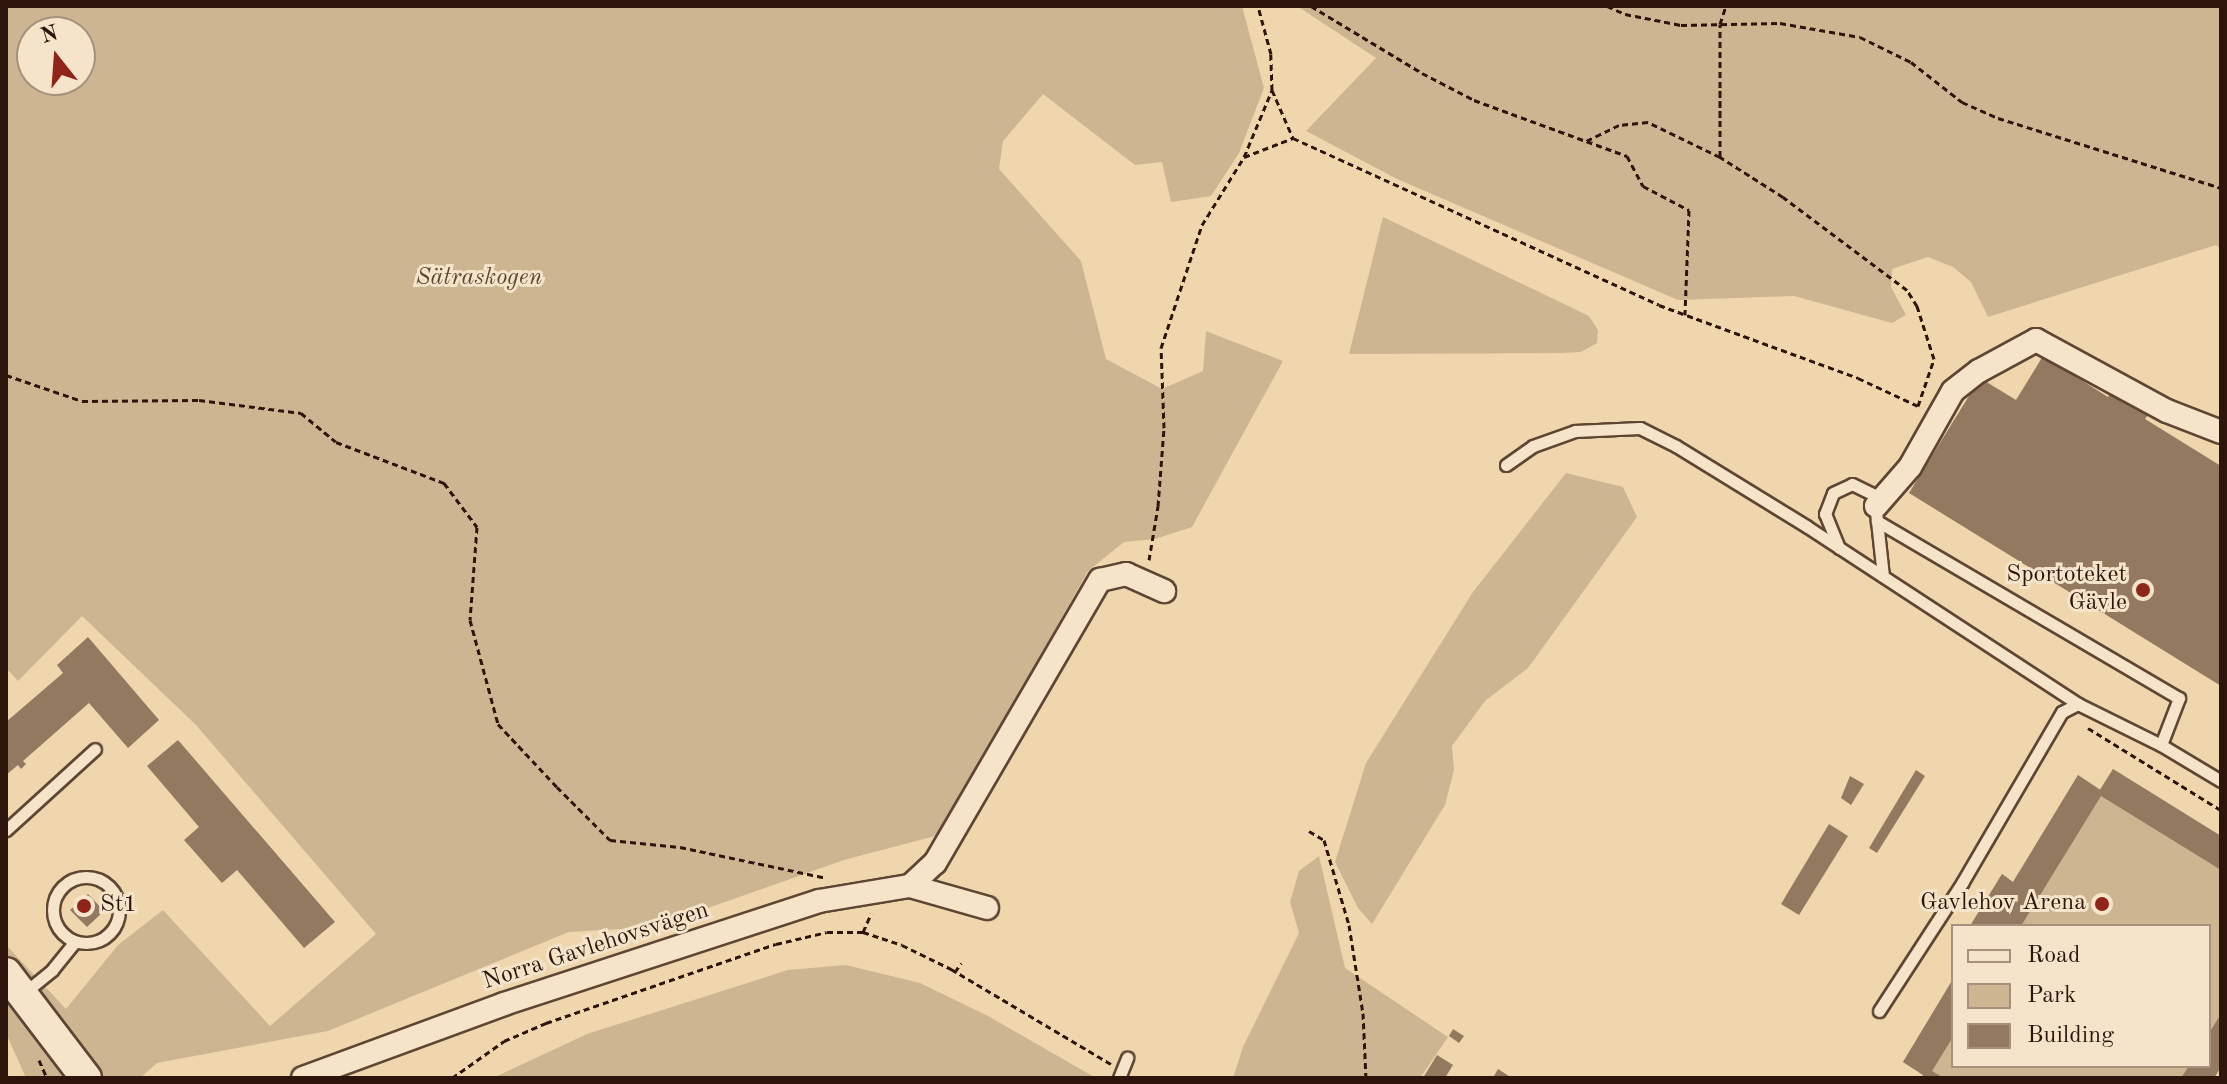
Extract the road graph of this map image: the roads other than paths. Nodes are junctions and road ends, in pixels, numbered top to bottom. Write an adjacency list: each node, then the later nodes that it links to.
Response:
1 (2221, 432): 3 (street)
2 (1506, 465): 4 (lane)
3 (1877, 514): 4 (lane); 5 (lane); 8 (lane)
4 (1839, 548): 5 (lane)
5 (1883, 576): 7 (lane)
6 (1154, 585): 12 (street)
7 (2078, 704): 8 (lane); 16 (lane)
8 (2161, 745): 10 (lane)
9 (95, 749): 11 (lane)
10 (2221, 781)
11 (6, 830)
12 (910, 886): 13 (street, Norra Gavlehovsvägen); 20 (street, Norra Gavlehovsvägen)
13 (987, 908)
14 (75, 942): 14 (lane); 15 (lane)
15 (12, 991): 19 (street)
16 (1879, 1011)
17 (1127, 1058): 18 (lane)
18 (1120, 1074)
19 (86, 1078)
20 (303, 1078)

